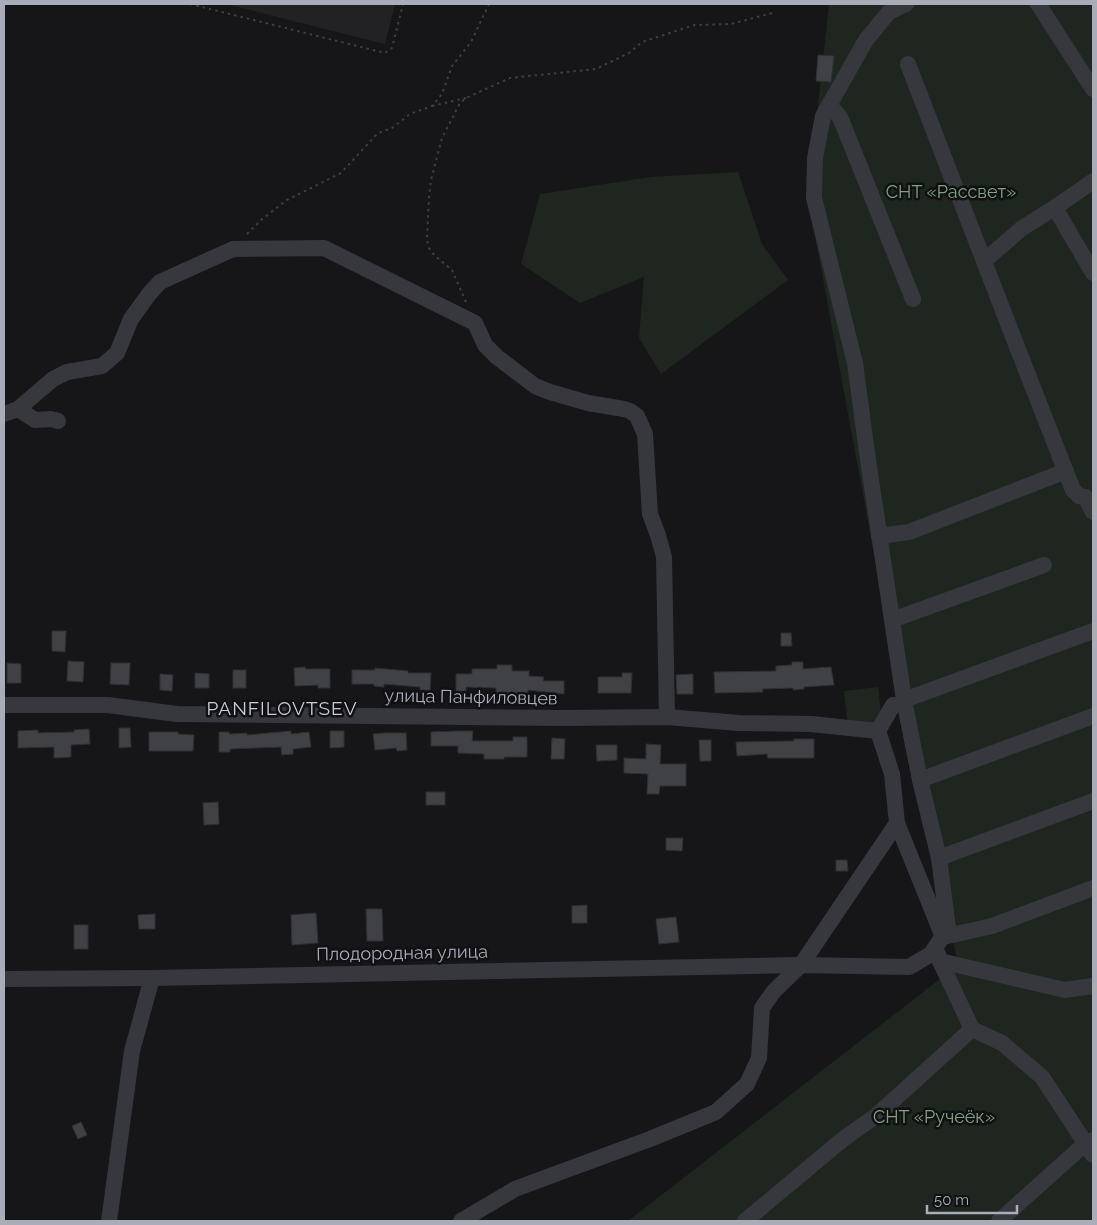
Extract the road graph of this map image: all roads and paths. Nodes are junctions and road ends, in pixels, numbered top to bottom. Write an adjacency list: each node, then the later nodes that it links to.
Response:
1 (190, 4): 2 (path)
2 (403, 4)
3 (489, 4): 11 (path)
4 (906, 4): 10 (street)
5 (1038, 4): 8 (street)
6 (776, 12): 9 (path)
7 (908, 64): 15 (street)
8 (1093, 89)
9 (466, 98): 11 (path); 18 (path)
10 (830, 105): 17 (street); 23 (street)
11 (432, 106): 14 (path)
12 (1093, 181): 13 (street)
13 (1055, 208): 15 (street); 16 (street)
14 (233, 249): 18 (street); 19 (street)
15 (984, 261): 21 (street)
16 (1093, 273)
17 (913, 299)
18 (475, 323): 30 (street)
19 (11, 411): 20 (street)
20 (58, 421)
21 (1066, 471): 22 (street); 23 (street)
22 (1091, 501)
23 (880, 536): 25 (street)
24 (1044, 565): 25 (street)
25 (892, 620): 27 (street)
26 (1093, 631): 27 (street)
27 (898, 703): 31 (street); 32 (street)
28 (4, 705): 30 (street, улица Панфиловцев)
29 (1093, 716): 32 (street)
30 (667, 717): 31 (street, улица Панфиловцев)
31 (878, 731): 34 (street)
32 (920, 780): 35 (street)
33 (1093, 801): 35 (street)
34 (896, 823): 37 (street); 38 (street)
35 (939, 858): 37 (street)
36 (1093, 888): 37 (street)
37 (940, 948): 38 (street, Плодородная улица); 41 (street); 42 (street)
38 (801, 966): 39 (street, Плодородная улица); 45 (street)
39 (152, 978): 40 (street, Плодородная улица); 44 (street)
40 (4, 979)
41 (1093, 986)
42 (972, 1029): 43 (street); 46 (street)
43 (1091, 1146): 47 (street)
44 (108, 1221)
45 (461, 1221)
46 (745, 1221)
47 (999, 1221)

